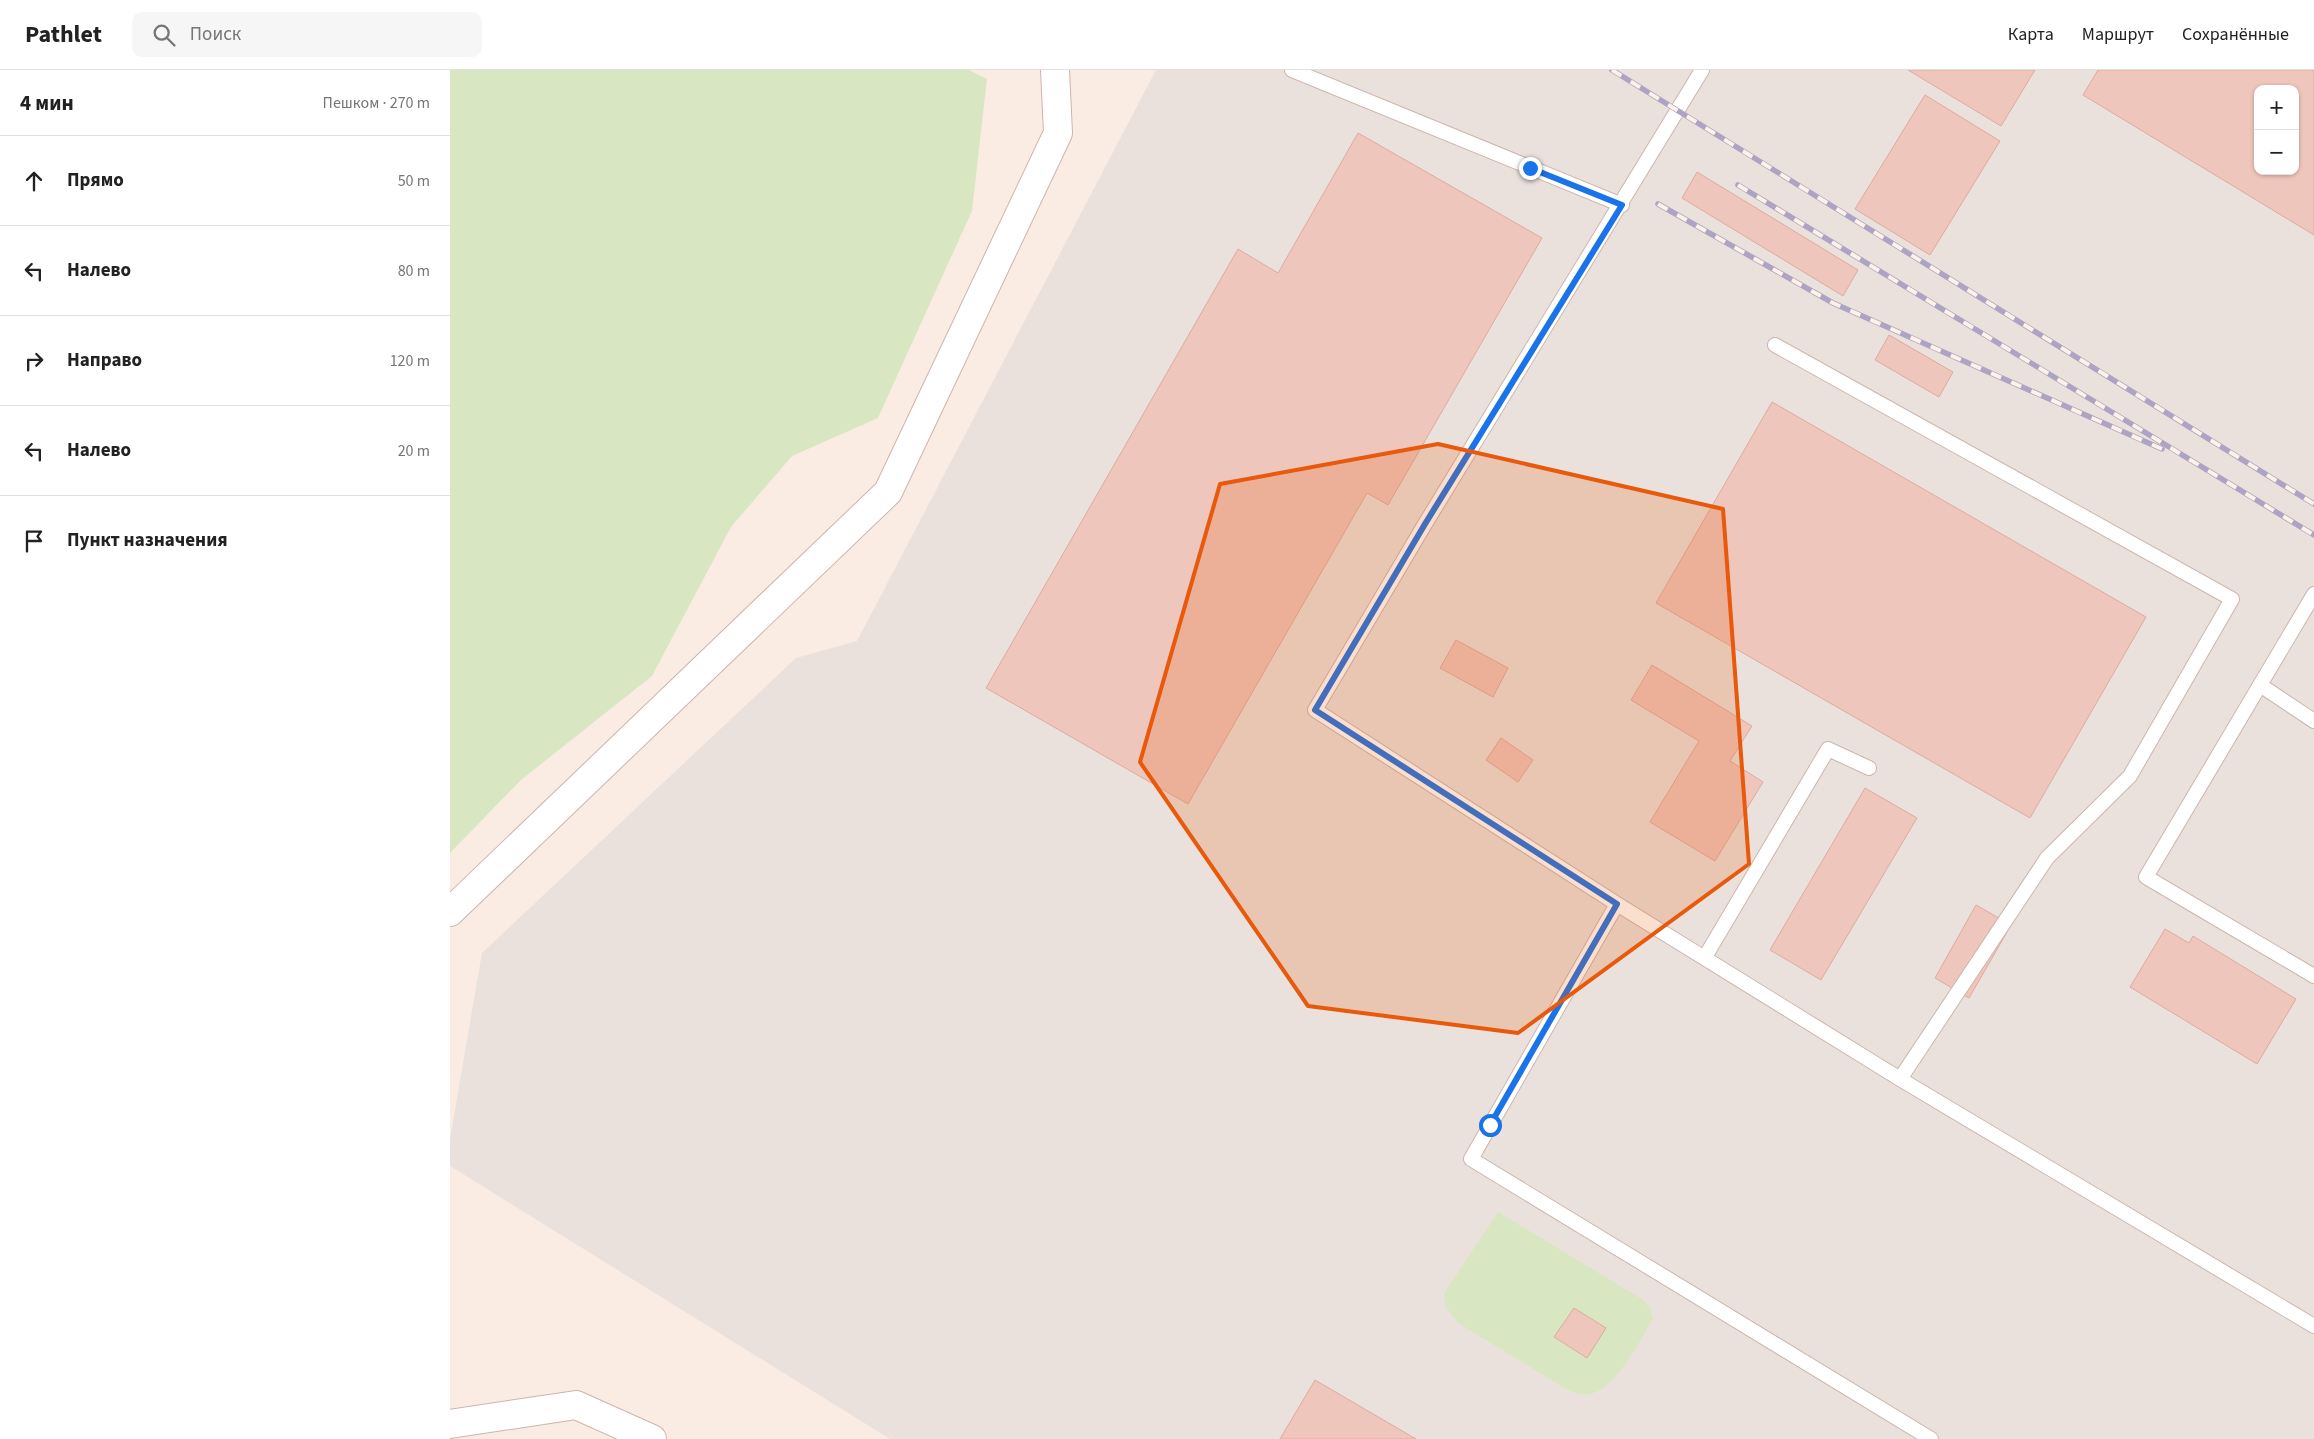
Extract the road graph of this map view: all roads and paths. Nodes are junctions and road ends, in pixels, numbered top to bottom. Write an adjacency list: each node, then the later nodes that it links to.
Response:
1 (1055, 70): 11 (street)
2 (1292, 70): 4 (lane)
3 (1702, 70): 4 (lane)
4 (1622, 205): 10 (lane)
5 (1775, 345): 14 (lane)
6 (2314, 594): 7 (lane)
7 (2260, 685): 8 (lane); 13 (lane)
8 (2314, 721)
9 (1869, 768): 12 (lane)
10 (1617, 904): 12 (lane); 18 (lane)
11 (450, 912)
12 (1705, 957): 14 (lane)
13 (2314, 976)
14 (1900, 1079): 15 (lane)
15 (2314, 1326)
16 (450, 1424): 17 (street)
17 (652, 1439)
18 (1931, 1439)

